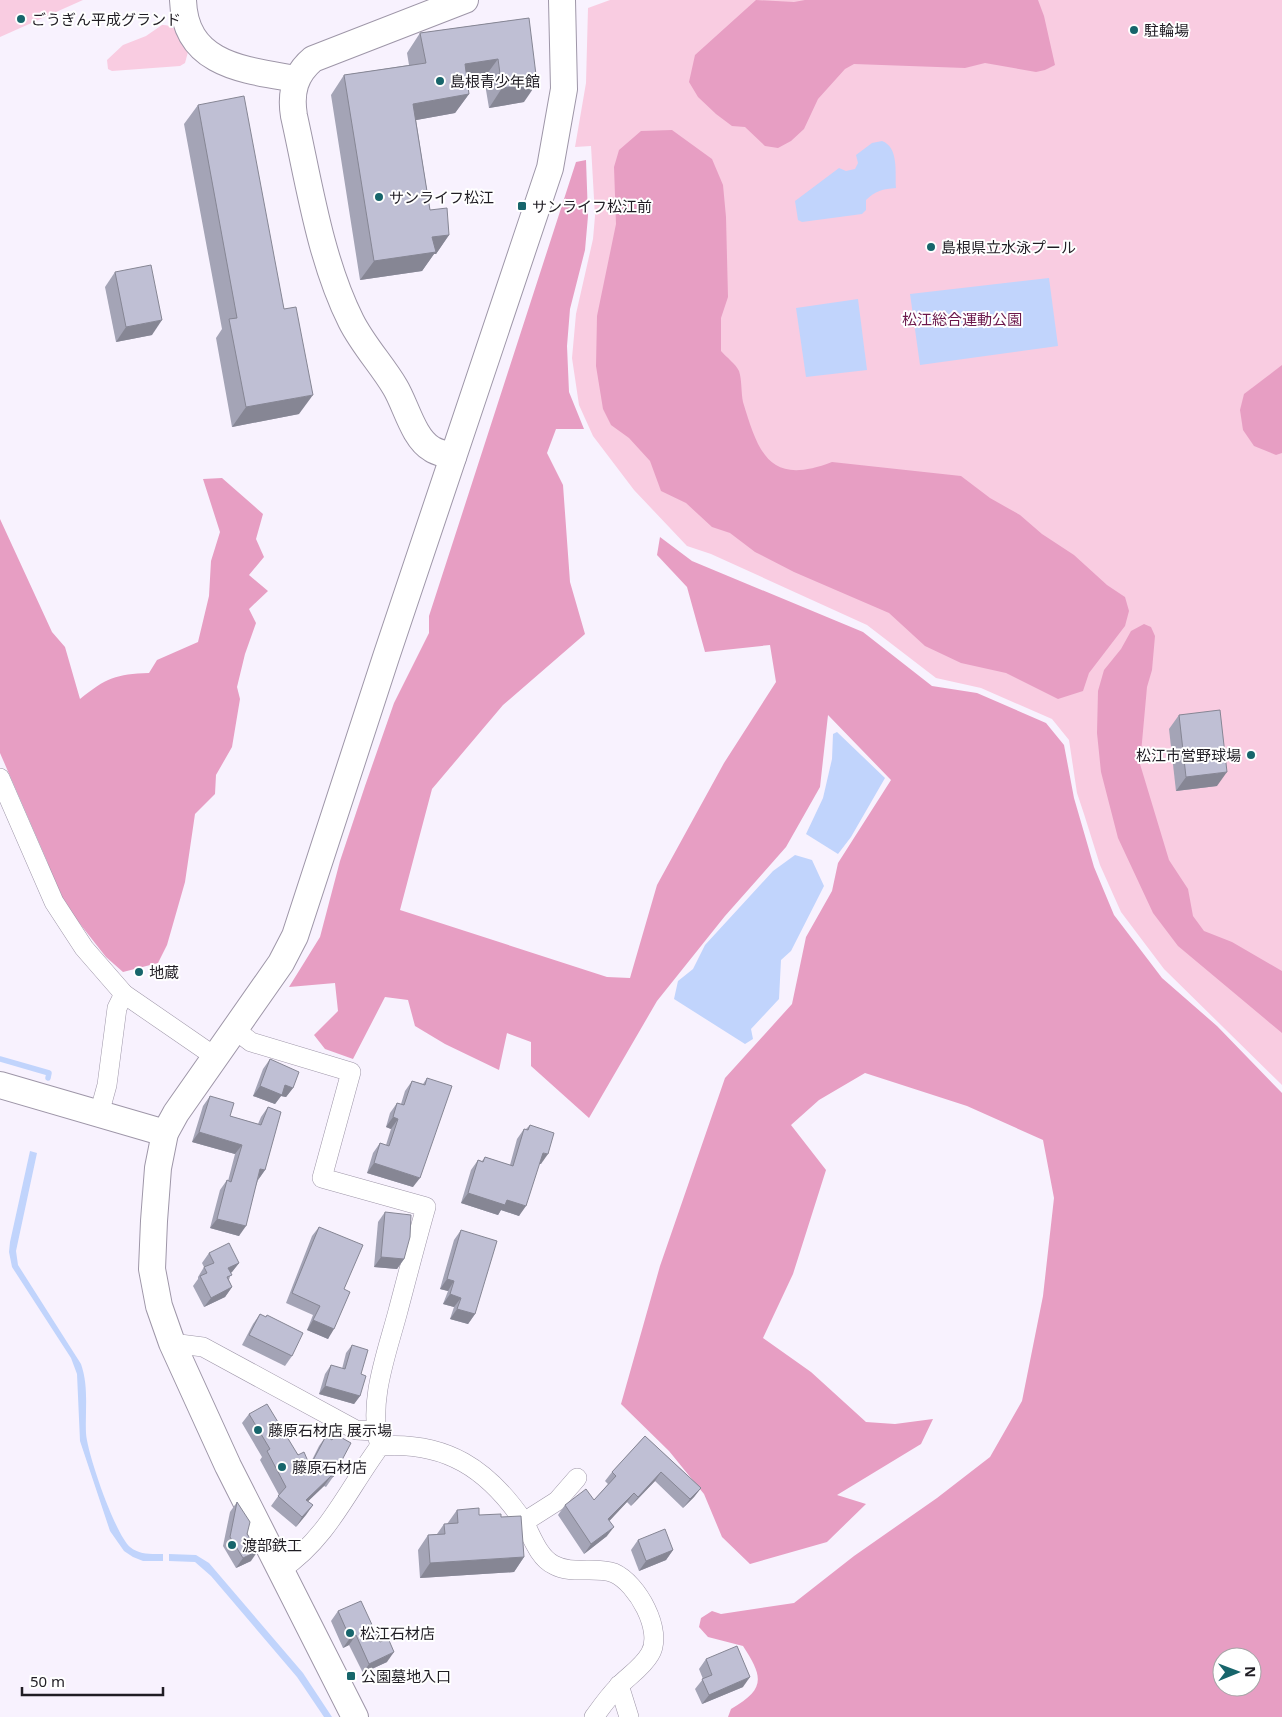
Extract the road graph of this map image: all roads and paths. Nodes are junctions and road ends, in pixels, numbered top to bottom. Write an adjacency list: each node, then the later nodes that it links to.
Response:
1 (183, 0): 4 (street)
2 (465, 0): 4 (street)
3 (562, 0): 5 (street)
4 (296, 79): 5 (street)
5 (453, 457): 8 (street)
6 (0, 778): 7 (street)
7 (124, 994): 9 (street); 11 (street)
8 (234, 1029): 9 (street); 14 (street)
9 (214, 1056): 12 (street)
10 (0, 1085): 11 (street)
11 (99, 1114): 12 (street)
12 (166, 1133): 13 (street)
13 (172, 1343): 14 (street); 17 (street)
14 (378, 1439): 16 (street); 17 (street)
15 (577, 1478): 16 (street)
16 (524, 1522): 18 (street)
17 (282, 1569): 19 (street)
18 (619, 1685): 20 (street); 21 (street)
19 (355, 1717)
20 (594, 1717)
21 (630, 1717)

